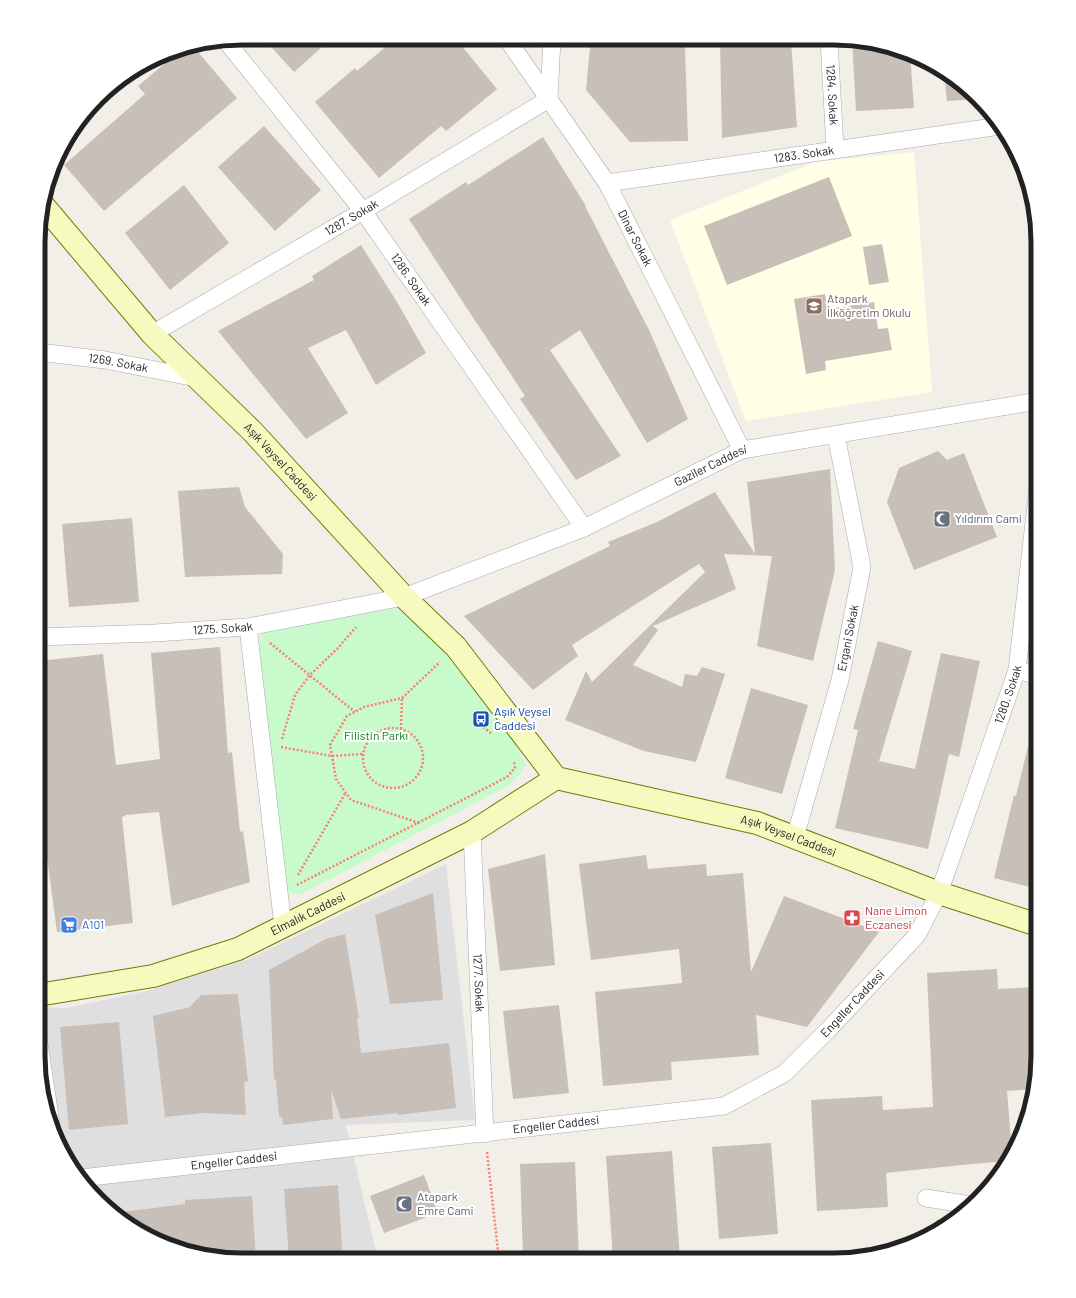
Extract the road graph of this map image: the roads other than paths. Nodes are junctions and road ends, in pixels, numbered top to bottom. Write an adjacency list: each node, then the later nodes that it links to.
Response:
1 (229, 45): 10 (street, 1286. Sokak)
2 (511, 45): 5 (street, Dinar Sokak)
3 (552, 45): 5 (street)
4 (829, 45): 7 (street, 1284. Sokak)
5 (549, 100): 8 (street, Dinar Sokak); 10 (street, 1287. Sokak)
6 (994, 127): 7 (street, 1283. Sokak)
7 (835, 149): 8 (street, 1283. Sokak)
8 (607, 183): 16 (street, Dinar Sokak)
9 (48, 211): 11 (street, Aşık Veysel Caddesi)
10 (363, 211): 11 (street, 1287. Sokak); 17 (street, 1286. Sokak)
11 (152, 334): 13 (street, Aşık Veysel Caddesi)
12 (45, 353): 13 (street, 1269. Sokak)
13 (196, 378): 19 (street, Aşık Veysel Caddesi)
14 (1031, 402): 15 (street, Gaziler Caddesi)
15 (836, 435): 16 (street, Gaziler Caddesi); 26 (street, Ergani Sokak)
16 (742, 450): 17 (street, Gaziler Caddesi)
17 (584, 528): 19 (street, Gaziler Caddesi)
18 (1031, 552): 22 (street, 1280. Sokak)
19 (404, 597): 20 (street, 1275. Sokak); 24 (street, Aşık Veysel Caddesi)
20 (248, 627): 21 (street, 1275. Sokak); 29 (street)
21 (45, 637)
22 (1018, 670): 23 (street); 27 (street, 1280. Sokak)
23 (1031, 674)
24 (556, 778): 25 (street, Elmalık Caddesi); 26 (street, Aşık Veysel Caddesi)
25 (472, 832): 29 (street, Elmalık Caddesi); 31 (street, 1277. Sokak)
26 (795, 837): 27 (street, Aşık Veysel Caddesi)
27 (939, 893): 28 (street, Aşık Veysel Caddesi); 31 (street, Engeller Caddesi)
28 (1031, 923)
29 (283, 926): 30 (street, Elmalık Caddesi)
30 (45, 994)
31 (485, 1134): 32 (street, Engeller Caddesi)
32 (87, 1177)
33 (926, 1198): 34 (street)
34 (963, 1205)

